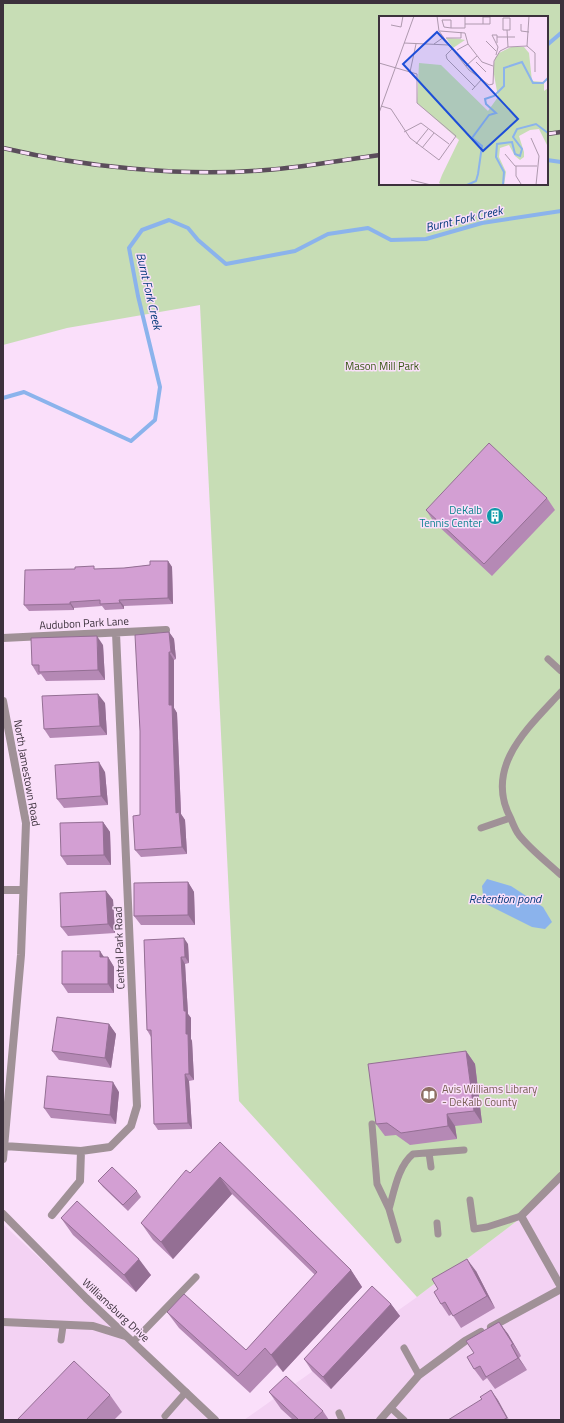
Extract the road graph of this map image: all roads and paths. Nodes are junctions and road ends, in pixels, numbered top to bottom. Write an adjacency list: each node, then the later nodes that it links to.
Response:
1 (166, 630): 2 (street, Audubon Park Lane)
2 (116, 633): 3 (street, Audubon Park Lane); 16 (street, Central Park Road)
3 (3, 638)
4 (548, 660): 5 (lane)
5 (561, 671)
6 (561, 692): 8 (lane)
7 (3, 701): 12 (street, North Jamestown Road)
8 (510, 818): 9 (lane); 10 (lane)
9 (481, 828)
10 (561, 875)
11 (3, 890): 12 (street)
12 (23, 890): 14 (street, North Jamestown Road)
13 (372, 1124): 22 (lane)
14 (4, 1146): 16 (street, Central Park Road); 18 (street, North Jamestown Road)
15 (464, 1150): 17 (lane)
16 (81, 1151): 24 (street)
17 (429, 1153): 19 (lane); 22 (lane)
18 (3, 1159)
19 (431, 1167)
20 (561, 1176): 25 (street)
21 (470, 1200): 25 (lane)
22 (389, 1209): 28 (lane)
23 (3, 1214): 33 (street, Williamsburg Drive)
24 (52, 1215)
25 (521, 1216): 30 (street)
26 (437, 1223): 27 (lane)
27 (438, 1234)
28 (398, 1240)
29 (196, 1278): 35 (lane)
30 (561, 1288): 37 (street)
31 (3, 1322): 32 (street)
32 (63, 1326): 33 (street); 34 (lane)
33 (126, 1336): 35 (street, Williamsburg Drive)
34 (61, 1340)
35 (133, 1342): 38 (street, Williamsburg Drive)
36 (404, 1348): 37 (lane)
37 (419, 1375): 39 (street)
38 (186, 1392): 41 (lane); 42 (street, Williamsburg Drive)
39 (391, 1408): 44 (street); 45 (lane)
40 (339, 1413): 43 (lane)
41 (165, 1416)
42 (215, 1420)
43 (342, 1420)
44 (380, 1420)
45 (404, 1420)

